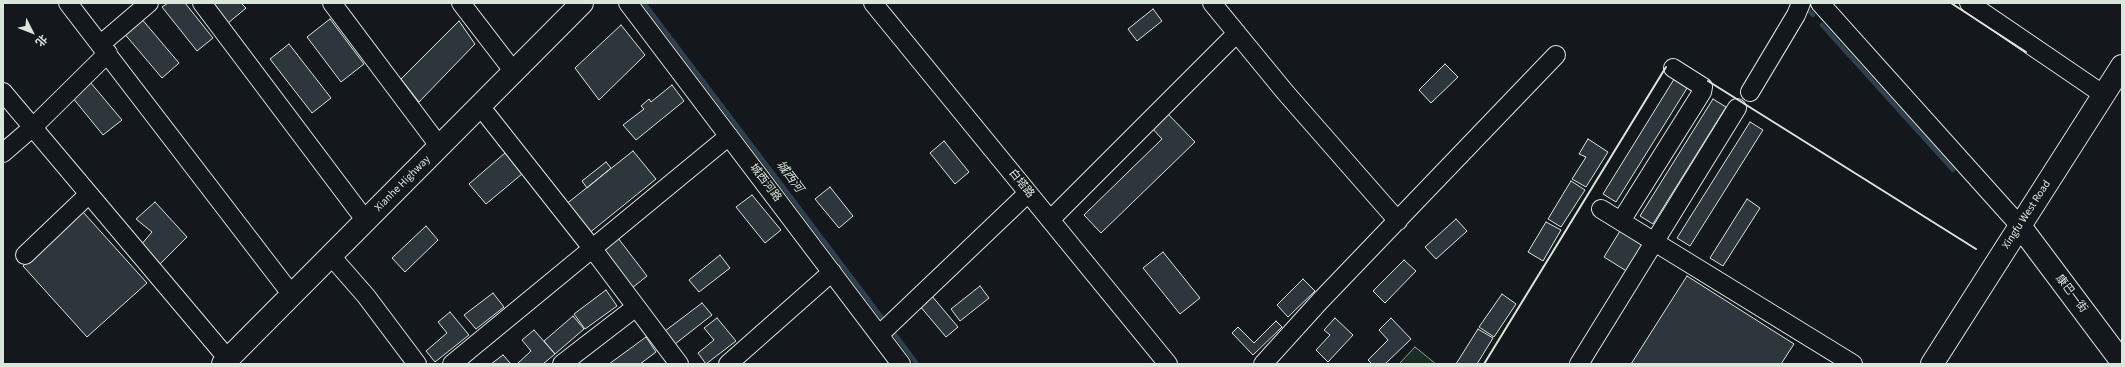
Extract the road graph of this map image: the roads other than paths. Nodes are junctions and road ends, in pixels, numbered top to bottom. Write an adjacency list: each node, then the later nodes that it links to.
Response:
1 (68, 3): 14 (street)
2 (149, 3): 14 (street)
3 (202, 3): 32 (street)
4 (332, 3): 26 (street)
5 (462, 3): 18 (street)
6 (582, 3): 18 (main road, Xianhe Highway)
7 (628, 3): 25 (street, 城西河路)
8 (873, 3): 28 (street, 白塔路)
9 (1212, 3): 13 (street)
10 (1801, 3): 20 (street)
11 (1820, 3): 35 (street)
12 (1969, 3): 21 (street)
13 (1237, 34): 31 (street); 33 (street)
14 (105, 49): 24 (street); 41 (street)
15 (1556, 56): 33 (street)
16 (2122, 66): 21 (main road, Xingfu West Road)
17 (1673, 68): 34 (street)
18 (514, 72): 22 (main road, Xianhe Highway)
19 (3, 92): 24 (street)
20 (1750, 92)
21 (2104, 95): 35 (main road, Xingfu West Road)
22 (480, 106): 26 (main road, Xianhe Highway); 37 (street)
23 (1736, 108): 36 (street)
24 (33, 127): 27 (street); 29 (street)
25 (730, 136): 37 (street); 40 (street, 城西河路)
26 (440, 146): 32 (main road, Xianhe Highway)
27 (3, 153)
28 (1028, 193): 31 (street, 白塔路); 43 (street)
29 (89, 194): 38 (street); 44 (street)
30 (1601, 209): 34 (street)
31 (1050, 220): 52 (street, 白塔路)
32 (366, 221): 39 (main road, Xianhe Highway)
33 (1398, 221): 53 (street)
34 (1621, 221): 36 (street)
35 (2020, 226): 45 (main road, 康巴一街); 56 (main road, Xingfu West Road)
36 (1654, 242): 54 (street); 55 (street)
37 (592, 248): 42 (street); 48 (street)
38 (25, 255)
39 (330, 256): 41 (main road, Xianhe Highway); 47 (street)
40 (832, 272): 43 (street, 城西河路); 46 (street)
41 (292, 295): 44 (main road, Xianhe Highway)
42 (636, 307): 49 (street); 50 (street)
43 (886, 327): 51 (street, 城西河路)
44 (226, 362)
45 (2122, 362)
46 (731, 363)
47 (417, 364)
48 (452, 364)
49 (562, 364)
50 (679, 364)
51 (901, 364)
52 (1168, 364)
53 (1263, 364)
54 (1579, 364)
55 (1853, 364)
56 (1932, 364)

